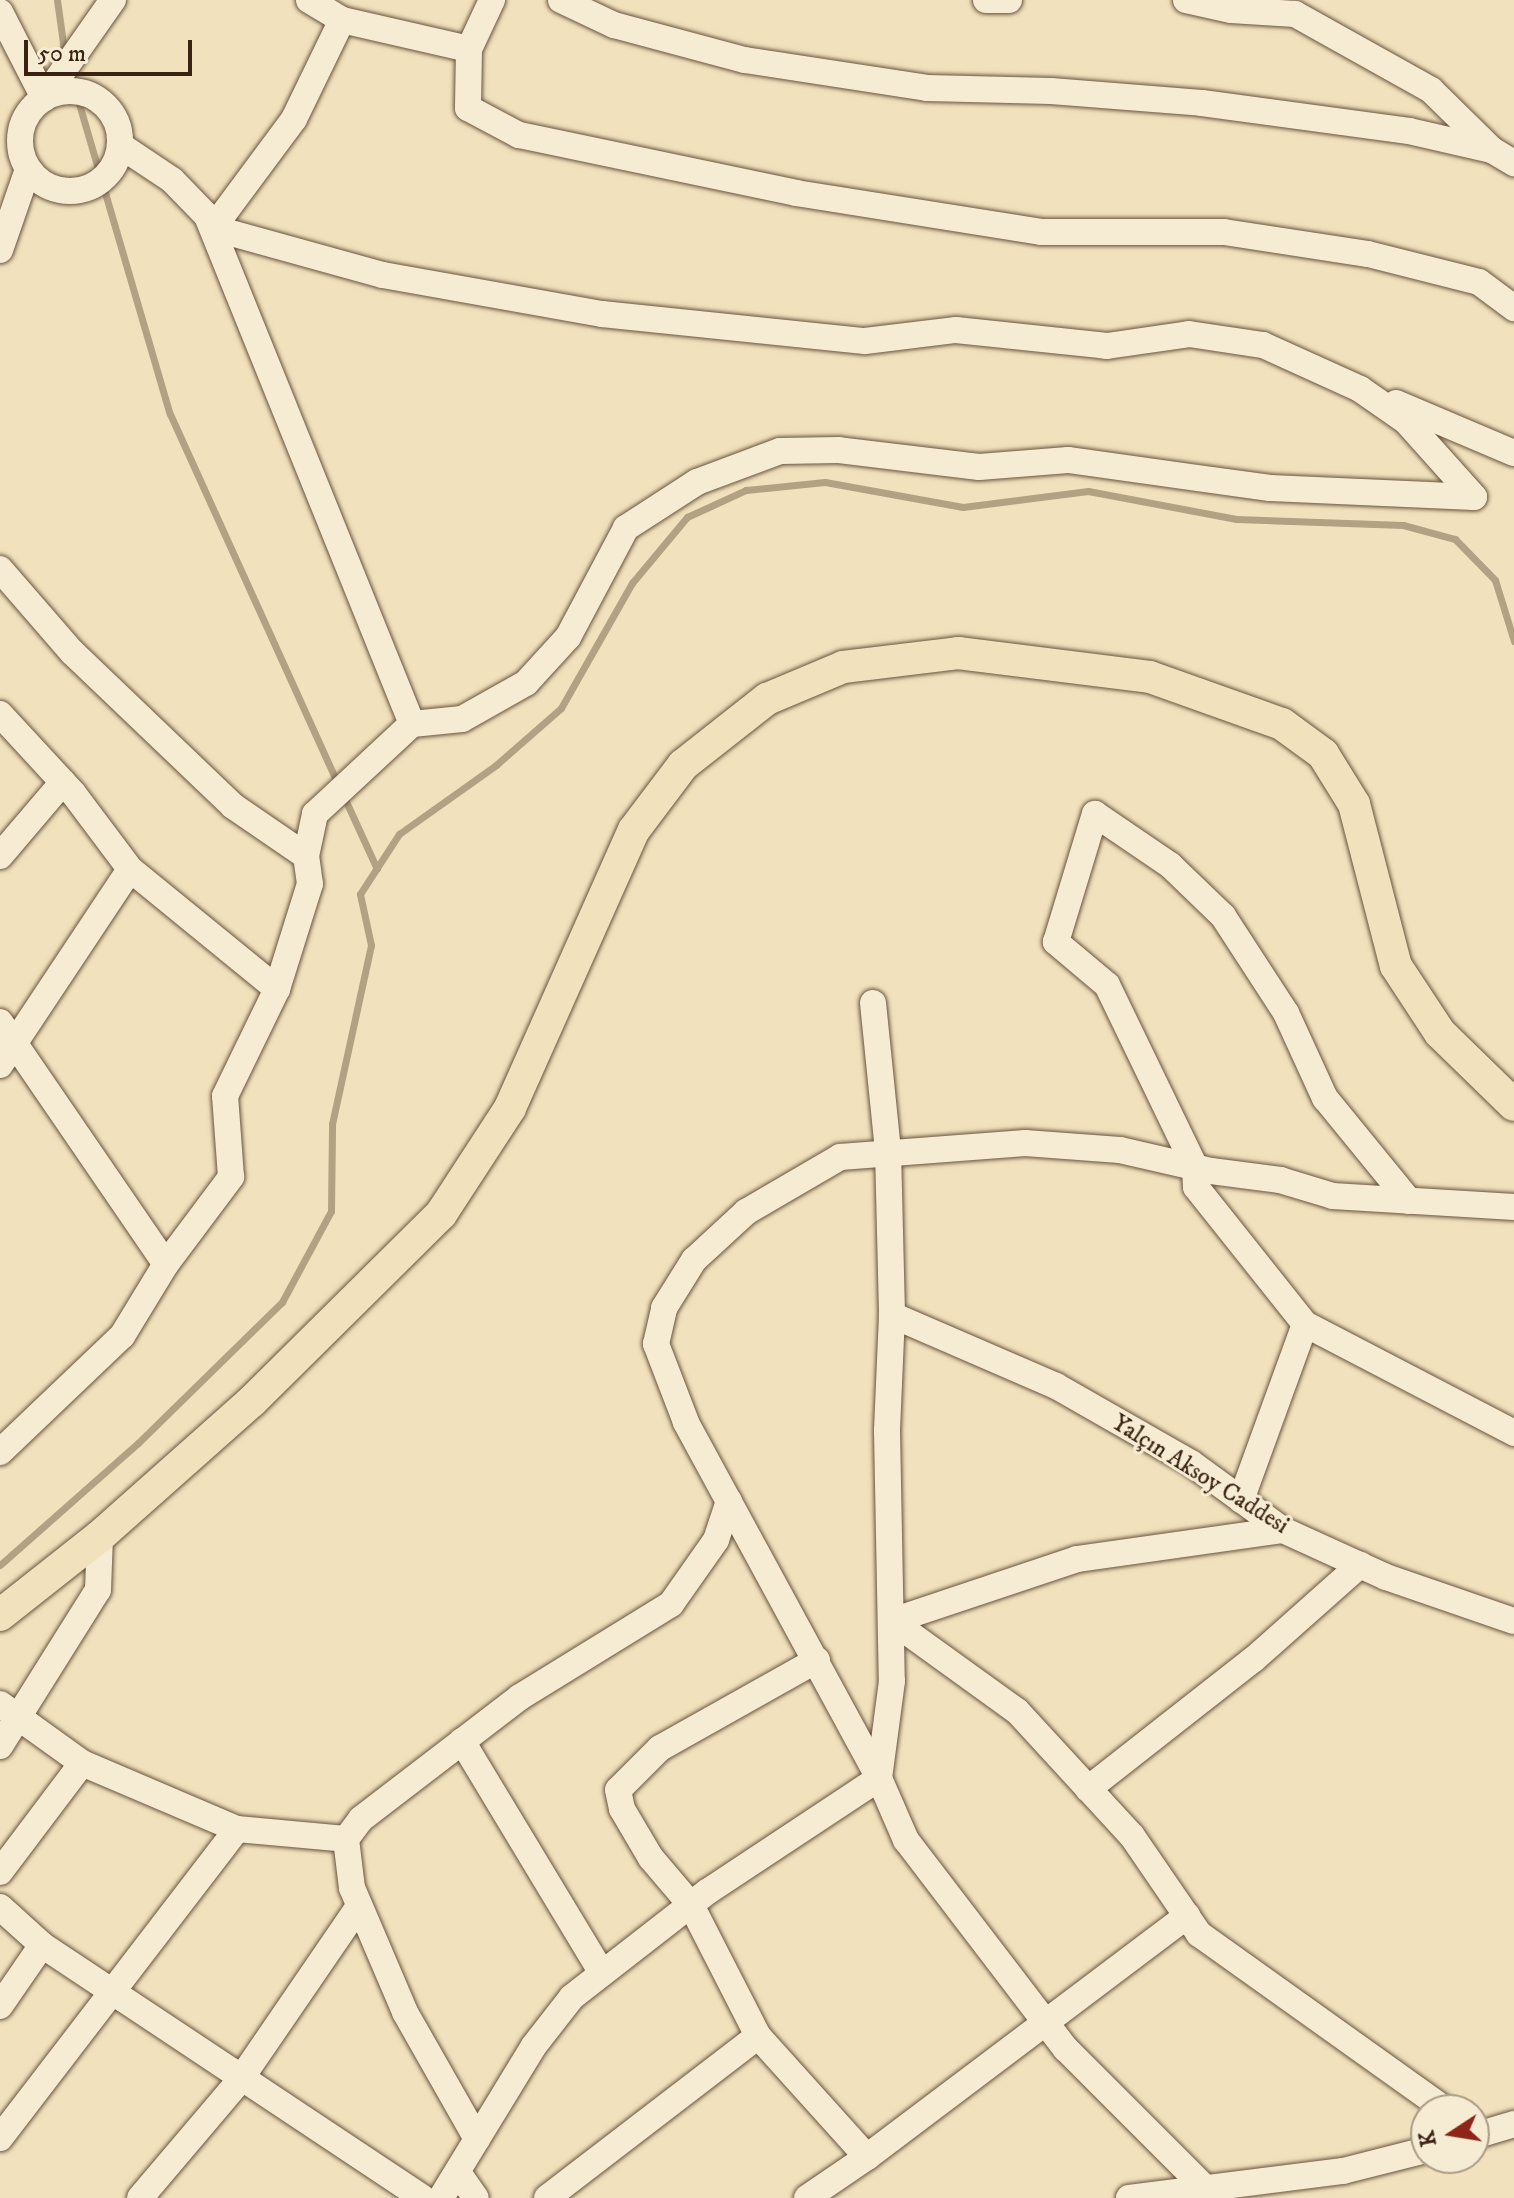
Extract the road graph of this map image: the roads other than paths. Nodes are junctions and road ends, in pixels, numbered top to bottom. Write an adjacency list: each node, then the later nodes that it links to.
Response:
1 (113, 0): 11 (street)
2 (309, 0): 9 (street)
3 (492, 0): 10 (street)
4 (561, 0): 13 (street)
5 (986, 0): 6 (street)
6 (1009, 0)
7 (1186, 0): 13 (street)
8 (0, 12): 11 (street)
9 (342, 20): 10 (street); 15 (street)
10 (469, 49): 17 (street)
11 (44, 98): 12 (street); 14 (street)
12 (121, 146): 14 (street); 15 (street)
13 (1503, 156)
14 (28, 169): 16 (street)
15 (213, 228): 18 (street); 22 (street)
16 (1, 245)
17 (1514, 308)
18 (1360, 389): 19 (street); 22 (street)
19 (1514, 453)
20 (0, 569): 25 (street)
21 (0, 714): 23 (street)
22 (412, 724): 25 (street)
23 (63, 782): 24 (street); 26 (street)
24 (0, 856)
25 (306, 856): 27 (street)
26 (130, 869): 27 (street); 29 (street)
27 (277, 989): 36 (street)
28 (873, 1003): 32 (street)
29 (9, 1031): 30 (street); 36 (street)
30 (0, 1065)
31 (1514, 1105): 44 (main road)
32 (888, 1150): 33 (street); 37 (street); 42 (street)
33 (1195, 1167): 34 (street); 34 (street); 38 (street)
34 (1409, 1201): 35 (street)
35 (1514, 1207)
36 (166, 1264): 40 (street)
37 (892, 1315): 41 (street, Yalçın Aksoy Caddesi); 47 (street)
38 (1305, 1324): 39 (street); 41 (street)
39 (1514, 1433)
40 (0, 1452)
41 (1241, 1500): 43 (street, Yalçın Aksoy Caddesi)
42 (729, 1501): 49 (street); 52 (street)
43 (1283, 1530): 45 (street, Yalçın Aksoy Caddesi); 47 (street)
44 (100, 1536): 46 (main road); 51 (street)
45 (1360, 1565): 48 (street, Yalçın Aksoy Caddesi); 56 (street)
46 (0, 1615)
47 (892, 1621): 55 (street); 56 (street)
48 (1514, 1621)
49 (817, 1660): 55 (street); 60 (street)
50 (0, 1704): 51 (street)
51 (21, 1719): 53 (street); 54 (street)
52 (462, 1741): 58 (street); 65 (street)
53 (0, 1746)
54 (82, 1763): 57 (street); 59 (street)
55 (879, 1778): 60 (street); 68 (street)
56 (1088, 1789): 63 (street)
57 (237, 1829): 58 (street); 66 (street)
58 (346, 1839): 61 (street)
59 (0, 1872)
60 (691, 1905): 65 (street); 69 (street)
61 (359, 1906): 70 (street); 75 (street)
62 (0, 1907): 64 (street)
63 (1187, 1916): 68 (street); 71 (street)
64 (42, 1945): 66 (street); 67 (street)
65 (602, 1973): 75 (street)
66 (112, 1993): 70 (street); 74 (street)
67 (0, 2006)
68 (1047, 2022): 77 (street); 79 (street)
69 (758, 2036): 77 (street); 84 (street)
70 (240, 2080): 80 (street); 81 (street)
71 (1424, 2094)
72 (1514, 2124): 73 (street)
73 (1490, 2130)
74 (0, 2138)
75 (477, 2139): 78 (street)
76 (1410, 2154): 79 (street)
77 (867, 2157): 85 (street)
78 (459, 2174): 82 (street); 83 (street)
79 (1205, 2188): 86 (street)
80 (140, 2198)
81 (423, 2198)
82 (441, 2198)
83 (476, 2198)
84 (547, 2198)
85 (807, 2198)
86 (1129, 2198)

